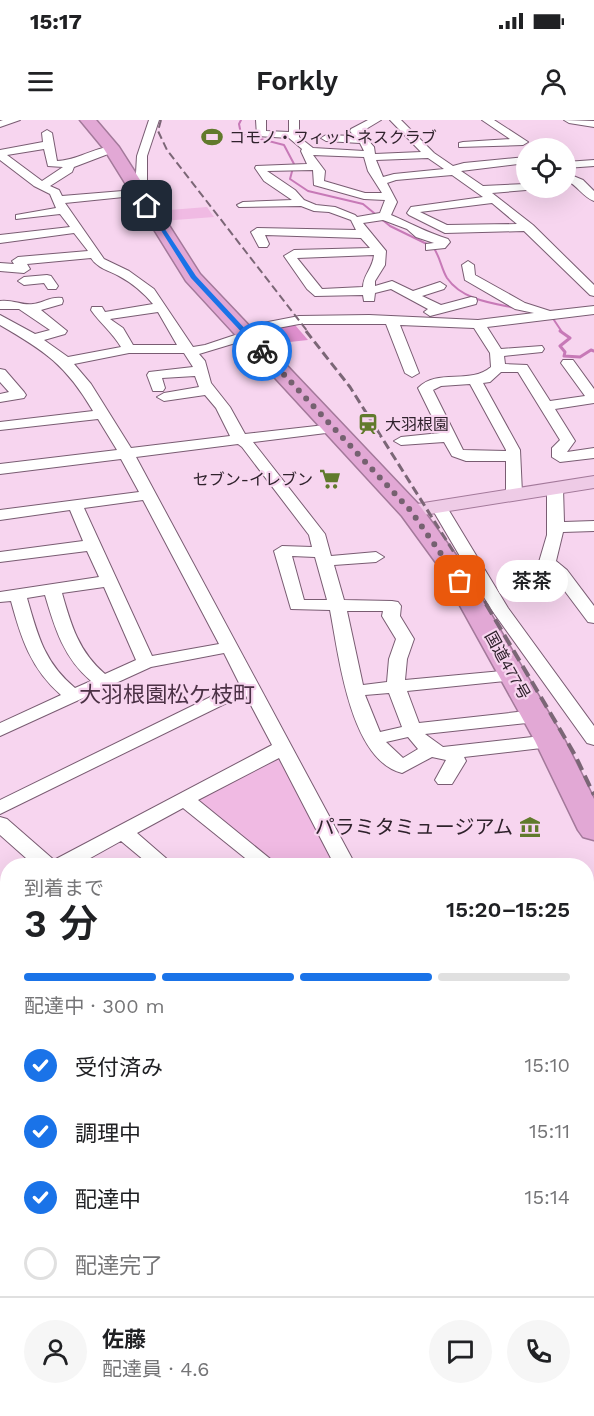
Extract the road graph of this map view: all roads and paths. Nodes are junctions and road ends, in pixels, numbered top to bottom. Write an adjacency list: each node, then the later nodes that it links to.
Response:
1 (15, 120): 10 (street)
2 (88, 120): 21 (highway, 国道477号)
3 (154, 120): 41 (street)
4 (261, 120): 13 (street)
5 (294, 120): 13 (street)
6 (376, 120): 16 (street)
7 (394, 120): 24 (street)
8 (487, 120): 15 (street)
9 (569, 120): 11 (street)
10 (0, 124)
11 (594, 124)
12 (47, 133): 17 (street)
13 (294, 135): 22 (street)
14 (326, 138): 16 (street)
15 (516, 139)
16 (363, 140): 25 (street)
17 (49, 145): 23 (street); 27 (street)
18 (463, 145): 19 (street)
19 (516, 146)
20 (516, 147): 28 (street)
21 (112, 149): 27 (street); 41 (highway, 国道477号)
22 (306, 151): 25 (street); 32 (street)
23 (0, 154): 30 (street)
24 (430, 155): 25 (street); 33 (street)
25 (369, 156): 34 (street)
26 (516, 161): 28 (street)
27 (71, 164): 38 (street)
28 (485, 164): 33 (street)
29 (594, 164): 31 (street)
30 (6, 165): 38 (street)
31 (576, 165)
32 (315, 167): 42 (street); 45 (street)
33 (451, 172): 34 (street); 40 (street)
34 (381, 182): 42 (street)
35 (576, 182): 37 (street)
36 (576, 184): 37 (street)
37 (580, 184): 43 (street)
38 (42, 186): 47 (street)
39 (516, 188): 40 (street)
40 (479, 190): 44 (street)
41 (139, 193): 47 (street); 86 (highway, 国道477号)
42 (389, 197): 54 (street)
43 (594, 198)
44 (494, 199): 46 (street); 56 (street)
45 (300, 203): 48 (street); 55 (street)
46 (453, 204): 49 (street); 57 (street)
47 (60, 205): 51 (street); 58 (street)
48 (243, 205)
49 (413, 213): 54 (street); 57 (street)
50 (275, 216): 52 (street)
51 (20, 217)
52 (257, 217)
53 (308, 217): 55 (street)
54 (381, 217): 55 (street); 62 (street)
55 (353, 219): 59 (street)
56 (529, 227): 57 (street); 71 (street)
57 (483, 228)
58 (78, 229): 60 (street); 64 (street)
59 (364, 234): 61 (street); 63 (street)
60 (0, 239)
61 (263, 244)
62 (434, 246)
63 (380, 251): 70 (street); 70 (street)
64 (95, 254): 66 (street); 76 (street)
65 (468, 265): 80 (street)
66 (0, 267)
67 (24, 281): 68 (street)
68 (52, 286)
69 (440, 286): 72 (street)
70 (370, 291): 72 (street); 82 (street)
71 (594, 291)
72 (412, 295): 78 (street)
73 (57, 301): 77 (street)
74 (471, 301): 78 (street)
75 (3, 302): 77 (street)
76 (162, 307): 88 (street); 90 (street)
77 (29, 310): 87 (street)
78 (440, 310): 84 (street)
79 (594, 310): 80 (street)
80 (545, 315): 85 (street)
81 (0, 319): 87 (street)
82 (369, 319): 83 (street); 86 (street)
83 (392, 322): 84 (street); 97 (street)
84 (419, 323): 85 (street)
85 (478, 324): 91 (street)
86 (245, 333): 90 (street); 108 (highway, 国道477号)
87 (34, 339): 92 (street)
88 (129, 349): 90 (street); 92 (street)
89 (537, 349): 91 (street)
90 (189, 350): 95 (street)
91 (497, 353): 94 (street)
92 (65, 362): 105 (street)
93 (568, 363): 98 (street)
94 (498, 368): 99 (street); 104 (street)
95 (200, 371): 100 (street); 100 (street)
96 (0, 373): 101 (street)
97 (412, 373)
98 (587, 379): 103 (street)
99 (474, 380): 109 (street); 114 (street)
100 (209, 390): 110 (street)
101 (19, 395): 102 (street); 106 (street)
102 (0, 398)
103 (594, 399): 104 (street)
104 (548, 406): 113 (street)
105 (102, 414): 106 (street); 112 (street)
106 (34, 422): 107 (street)
107 (0, 426)
108 (334, 428): 110 (street); 122 (highway, 国道477号)
109 (450, 437): 111 (street); 114 (street)
110 (243, 440): 112 (street); 127 (street)
111 (400, 441)
112 (126, 453): 115 (street); 119 (street)
113 (594, 453)
114 (513, 456): 118 (street)
115 (0, 469)
116 (594, 482): 117 (main road)
117 (555, 488): 118 (main road); 125 (street)
118 (514, 493): 121 (main road)
119 (148, 495): 120 (street); 136 (street)
120 (75, 505): 123 (street); 126 (street)
121 (438, 507): 122 (main road); 147 (street)
122 (411, 511): 138 (highway, 国道477号)
123 (0, 515)
124 (594, 526): 125 (street)
125 (557, 527): 135 (street)
126 (93, 544): 128 (street); 130 (street)
127 (323, 556): 129 (street); 134 (street); 134 (street)
128 (0, 557)
129 (376, 557)
130 (110, 581): 131 (street); 137 (street)
131 (52, 589): 132 (street); 139 (street)
132 (18, 595): 133 (street); 143 (street)
133 (0, 597)
134 (337, 605): 141 (street); 142 (street)
135 (594, 618)
136 (230, 647): 137 (street); 140 (street)
137 (146, 662): 139 (street)
138 (514, 675): 141 (street); 144 (highway, 国道477号)
139 (104, 682): 143 (street)
140 (250, 685): 150 (street); 155 (street)
141 (396, 687): 142 (street); 146 (street)
142 (355, 691): 148 (street)
143 (73, 696): 145 (street)
144 (536, 716): 146 (street); 149 (highway, 国道477号)
145 (3, 725)
146 (411, 730): 148 (street); 151 (street)
147 (594, 739)
148 (373, 740): 151 (street)
149 (550, 741): 152 (street); 157 (highway, 国道477号)
150 (284, 747): 154 (street); 163 (street)
151 (431, 749): 152 (street)
152 (453, 753): 153 (street)
153 (445, 780)
154 (184, 799): 158 (street); 162 (street)
155 (0, 808)
156 (0, 824): 159 (street)
157 (594, 830)
158 (123, 832): 160 (street); 161 (street)
159 (39, 858)
160 (73, 858)
161 (155, 858)
162 (258, 858)
163 (342, 858)

